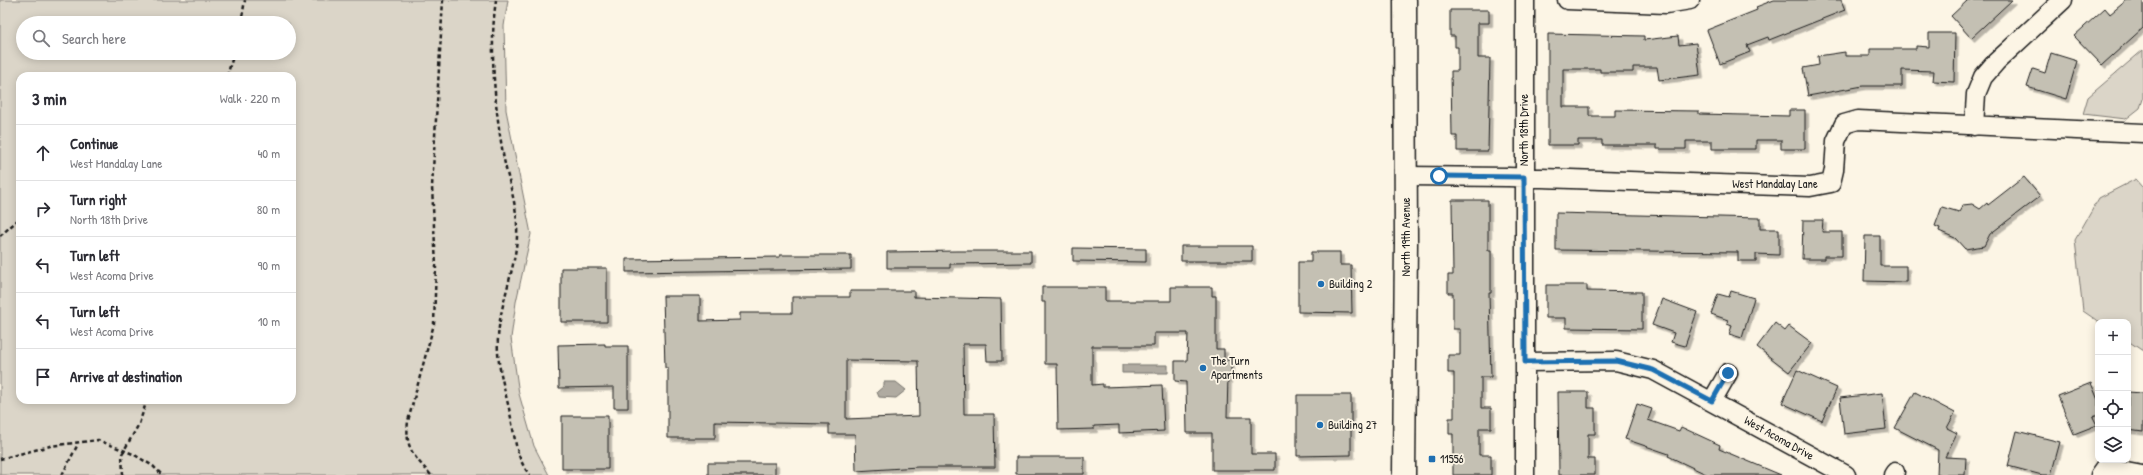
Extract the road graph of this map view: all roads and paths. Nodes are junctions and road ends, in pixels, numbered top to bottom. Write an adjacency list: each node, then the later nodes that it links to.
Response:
1 (245, 0): 9 (path)
2 (443, 0): 31 (path)
3 (496, 0): 32 (path)
4 (1405, 0): 14 (main road, North 19th Avenue)
5 (1525, 0): 15 (street, North 18th Drive)
6 (1567, 0): 7 (street)
7 (1690, 0)
8 (2063, 0): 12 (street)
9 (242, 16)
10 (232, 60): 11 (path)
11 (228, 72)
12 (1974, 126): 13 (street, West Mandalay Lane); 15 (street, West Mandalay Lane)
13 (2143, 133)
14 (1406, 176): 15 (street, West Mandalay Lane); 33 (main road, North 19th Avenue)
15 (1524, 177): 18 (street, North 18th Drive)
16 (16, 222): 17 (path)
17 (0, 236)
18 (1525, 362): 20 (street, West Acoma Drive); 34 (street, North 18th Drive)
19 (1728, 373): 20 (street)
20 (1712, 401): 35 (street, West Acoma Drive)
21 (144, 404): 23 (path)
22 (78, 443): 23 (path); 24 (path); 27 (path)
23 (124, 450): 25 (path); 28 (path)
24 (0, 459)
25 (158, 470): 29 (path); 30 (path)
26 (2102, 472): 36 (street)
27 (62, 475)
28 (123, 475)
29 (157, 475)
30 (162, 475)
31 (431, 475)
32 (530, 475)
33 (1404, 475)
34 (1524, 475)
35 (1846, 475)
36 (2142, 475)

